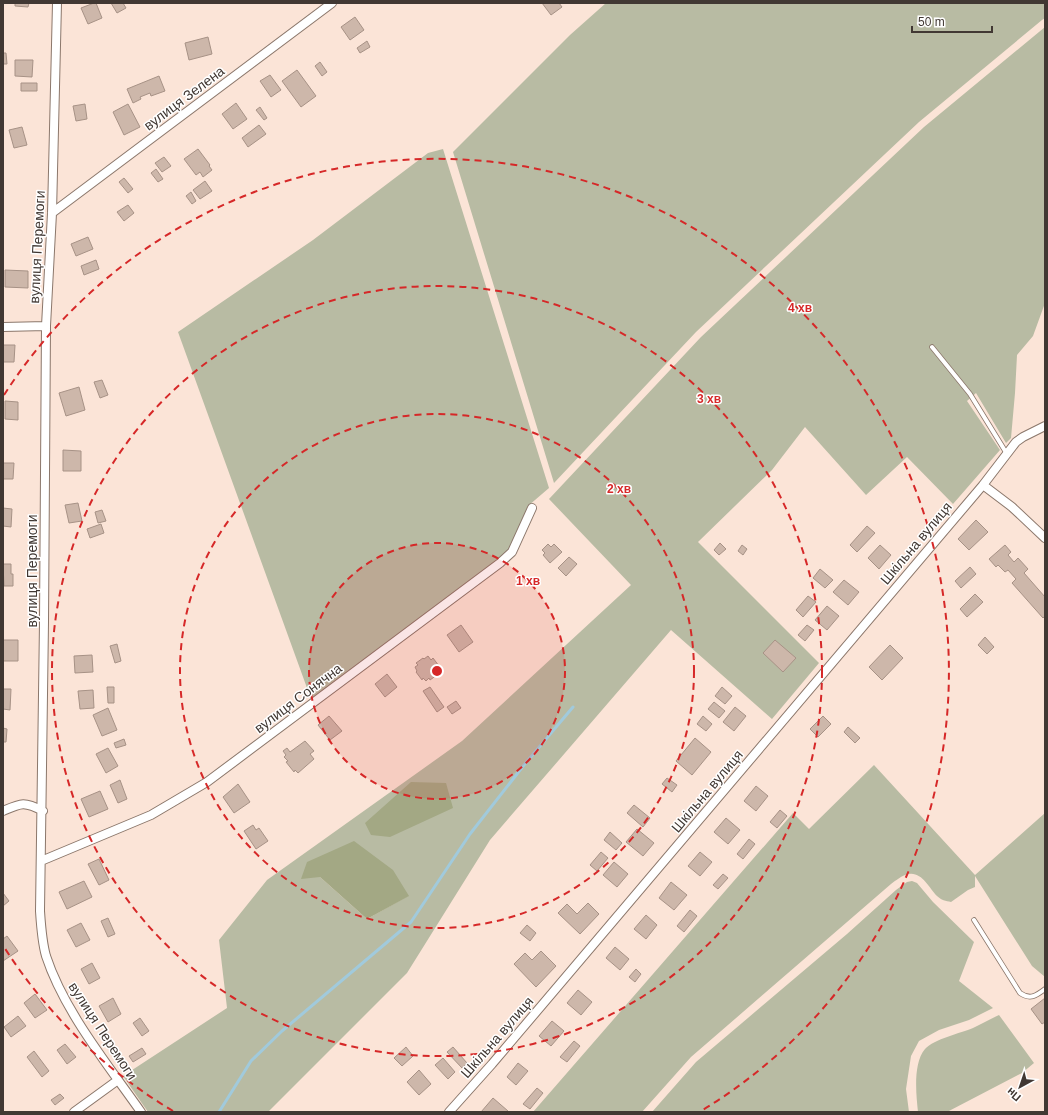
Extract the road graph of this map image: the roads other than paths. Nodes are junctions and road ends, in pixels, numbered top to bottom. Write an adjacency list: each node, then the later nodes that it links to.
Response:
1 (57, 3): 3 (street, вулиця Перемоги)
2 (332, 3): 3 (street, вулиця Зелена)
3 (52, 213): 4 (street, вулиця Перемоги)
4 (46, 326): 5 (street); 13 (street, вулиця Перемоги)
5 (3, 327)
6 (932, 347): 8 (lane)
7 (1045, 426): 8 (street, Шкільна вулиця)
8 (1008, 454): 9 (street, Шкільна вулиця)
9 (983, 485): 11 (street); 20 (street, Шкільна вулиця)
10 (532, 508): 14 (street, вулиця Сонячна)
11 (1045, 538)
12 (3, 811): 13 (street)
13 (43, 811): 14 (street, вулиця Перемоги)
14 (41, 861): 17 (street, вулиця Перемоги)
15 (974, 920): 16 (lane)
16 (1045, 989)
17 (118, 1080): 18 (street); 19 (street, вулиця Перемоги)
18 (74, 1112)
19 (141, 1112)
20 (449, 1112)

